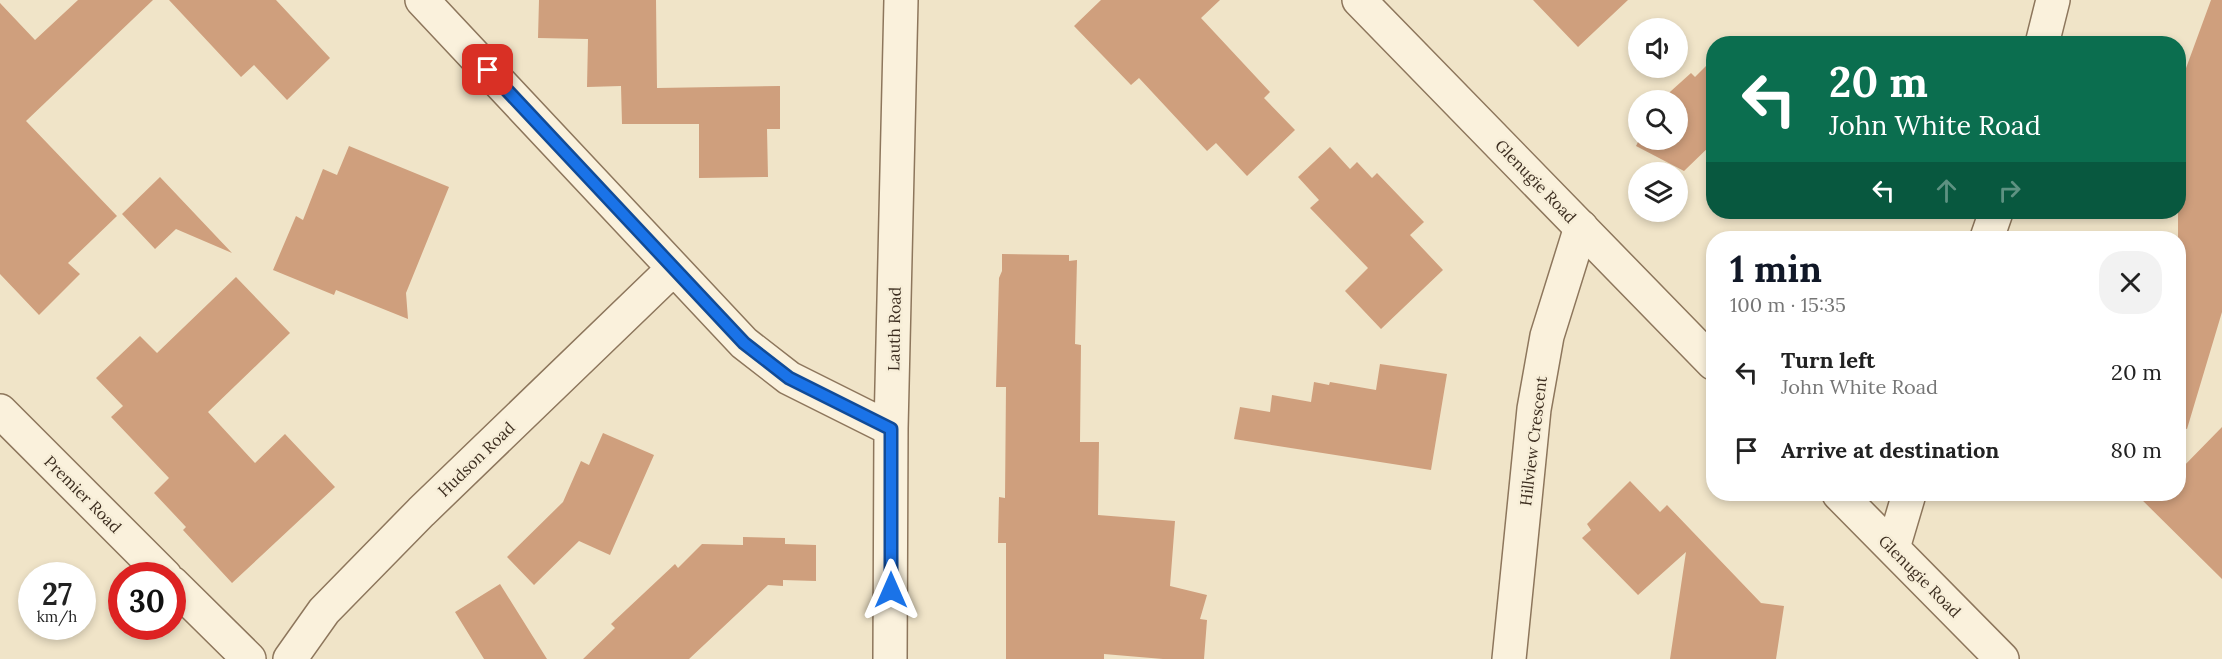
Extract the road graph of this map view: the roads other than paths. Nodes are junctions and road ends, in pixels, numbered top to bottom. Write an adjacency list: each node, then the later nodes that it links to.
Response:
1 (422, 0): 7 (street)
2 (901, 0): 10 (street, Lauth Road)
3 (1359, 0): 6 (street, Glenugie Road)
4 (2053, 0): 5 (street)
5 (2044, 36)
6 (1581, 227): 8 (street, Glenugie Road); 19 (street, Hillview Crescent)
7 (673, 269): 10 (street); 17 (street, Hudson Road)
8 (1706, 356)
9 (0, 411): 14 (street, Premier Road)
10 (891, 429): 18 (street, Lauth Road)
11 (1846, 501): 13 (street, Glenugie Road)
12 (1907, 501): 13 (street)
13 (1893, 548): 20 (street, Glenugie Road)
14 (151, 562)
15 (186, 597): 16 (street)
16 (249, 659)
17 (290, 659)
18 (890, 659)
19 (1509, 659)
20 (2002, 659)

